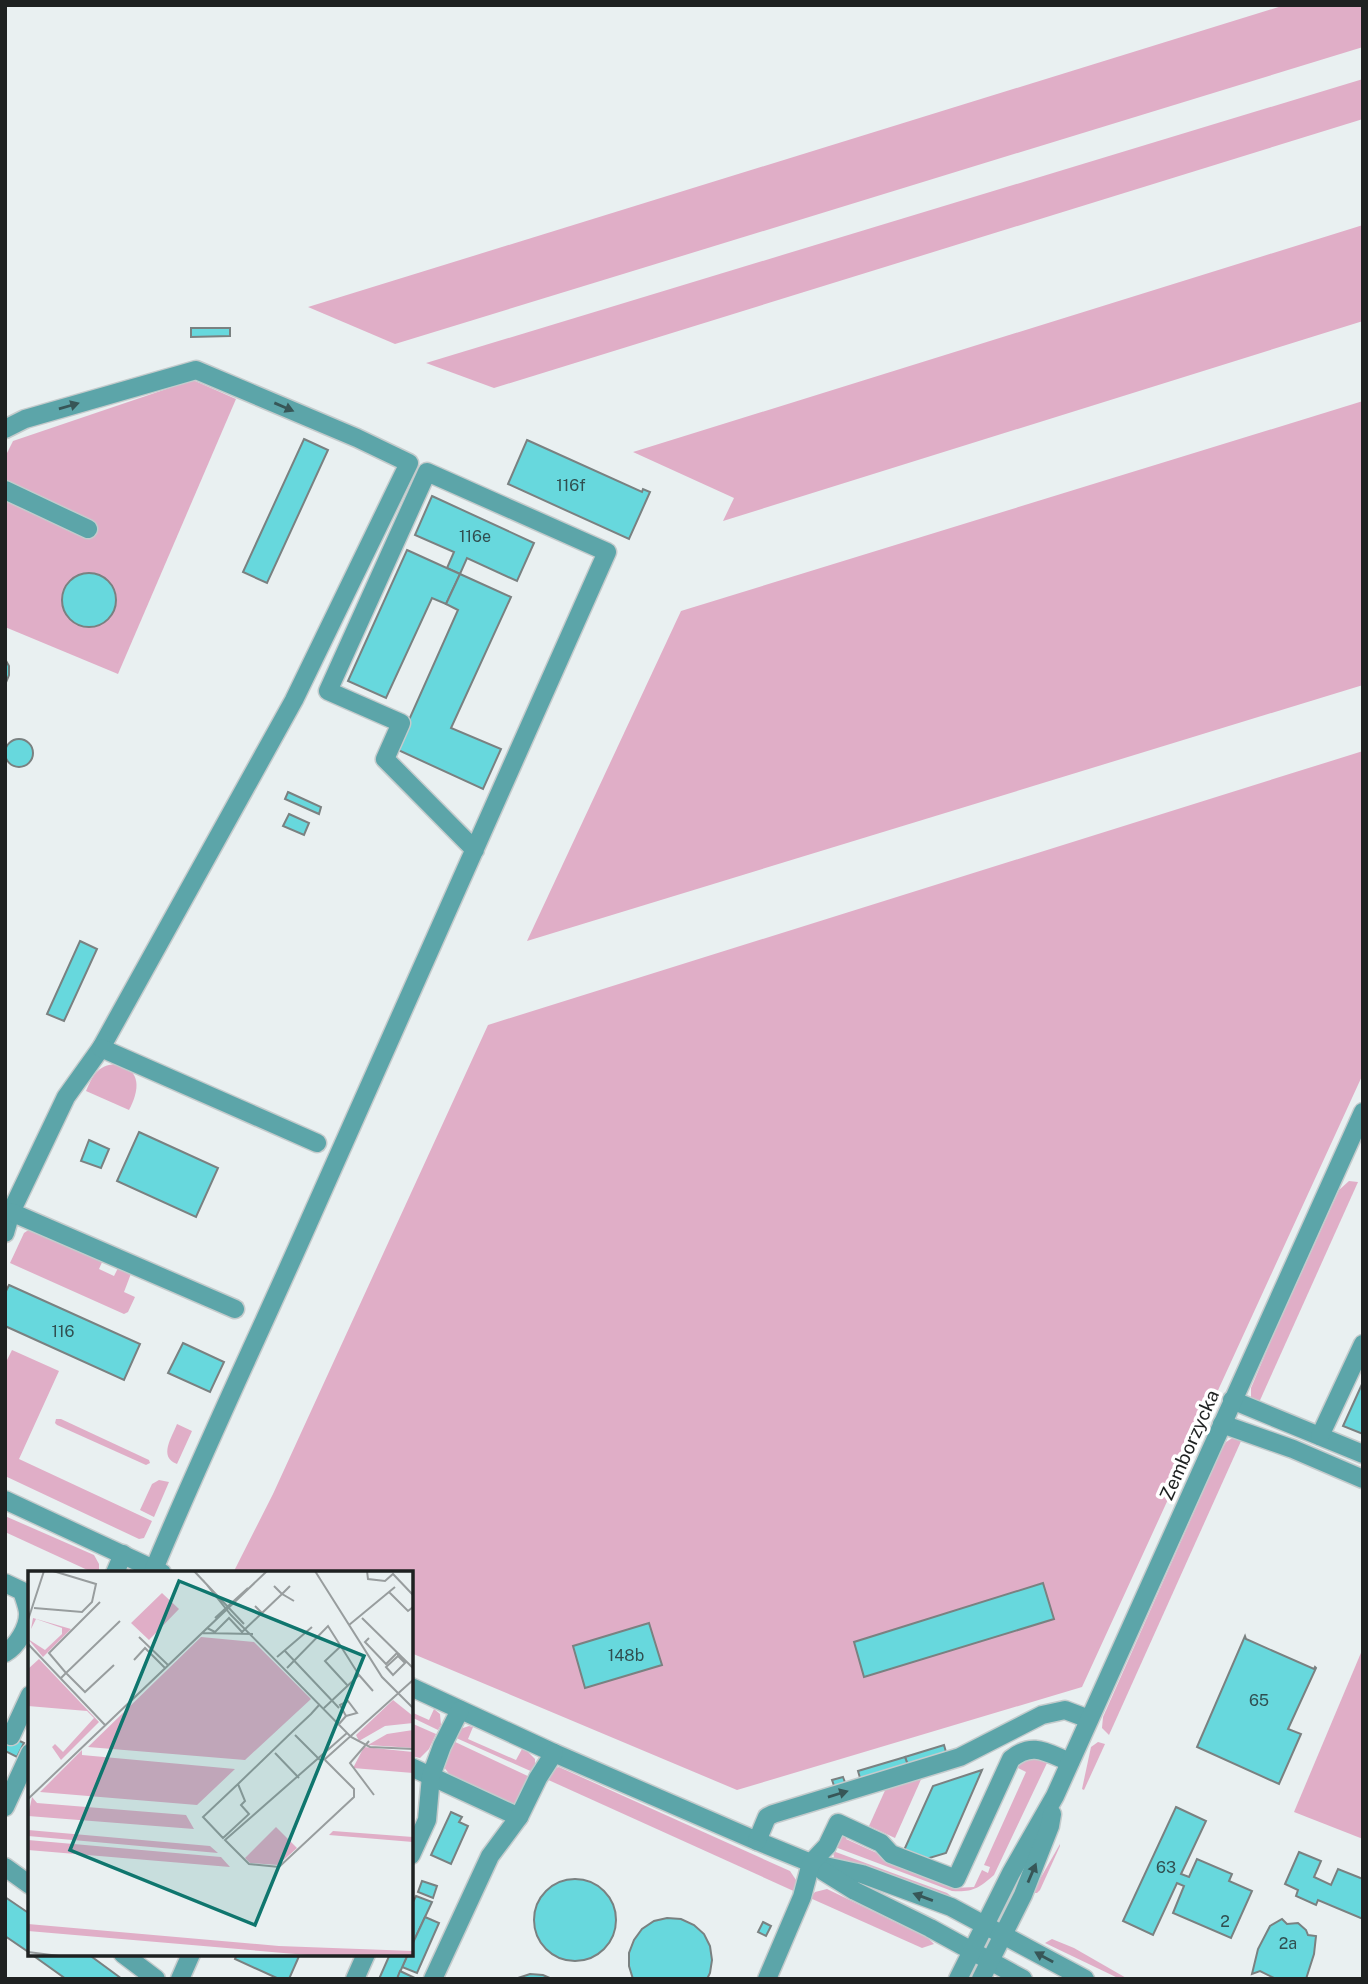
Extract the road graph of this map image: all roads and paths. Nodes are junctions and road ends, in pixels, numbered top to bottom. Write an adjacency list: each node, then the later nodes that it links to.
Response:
1 (5, 429): 5 (street, one-way to 5)
2 (5, 490): 3 (street)
3 (88, 529)
4 (475, 850): 4 (street); 20 (street)
5 (101, 1048): 7 (street); 8 (street)
6 (1363, 1112): 12 (street, Zemborzycka)
7 (317, 1143)
8 (8, 1213): 9 (street); 10 (street)
9 (5, 1233)
10 (235, 1309)
11 (1363, 1344): 14 (street)
12 (1232, 1400): 13 (street, Zemborzycka); 14 (street)
13 (1222, 1424): 16 (street); 28 (street, Zemborzycka)
14 (1320, 1436): 15 (street)
15 (1363, 1454)
16 (1363, 1479)
17 (5, 1500): 18 (street)
18 (123, 1554): 19 (street); 20 (street)
19 (116, 1571)
20 (158, 1571)
21 (5, 1583): 22 (street)
22 (26, 1593): 23 (street)
23 (14, 1630): 24 (street)
24 (5, 1653)
25 (413, 1689): 27 (street)
26 (28, 1699): 29 (street)
27 (460, 1710): 30 (street); 34 (street)
28 (1089, 1719): 32 (street, Zemborzycka); 38 (street, one-way to 28)
29 (11, 1736)
30 (554, 1753): 37 (street); 38 (street)
31 (28, 1758): 36 (street)
32 (1070, 1762): 35 (street, Zemborzycka); 40 (street)
33 (413, 1768): 34 (street)
34 (431, 1776): 37 (street); 39 (street)
35 (1055, 1796): 43 (street, Zemborzycka); 44 (street, Zemborzycka, one-way to 35)
36 (5, 1807)
37 (519, 1817): 53 (street)
38 (757, 1841): 40 (street)
39 (413, 1851)
40 (811, 1863): 43 (street, one-way to 40); 45 (street); 54 (street)
41 (5, 1867): 42 (street)
42 (28, 1884)
43 (985, 1925): 44 (street); 45 (street, Zemborzycka)
44 (1003, 1934): 49 (street, Zemborzycka); 58 (street, one-way to 44)
45 (972, 1951): 49 (street); 55 (street, Zemborzycka)
46 (126, 1956): 50 (street)
47 (190, 1956): 51 (street)
48 (365, 1956): 52 (street)
49 (990, 1961): 56 (street, Zemborzycka); 57 (street)
50 (156, 1979)
51 (180, 1979)
52 (355, 1979)
53 (433, 1979)
54 (767, 1979)
55 (958, 1979)
56 (981, 1979)
57 (1023, 1979)
58 (1085, 1979)

